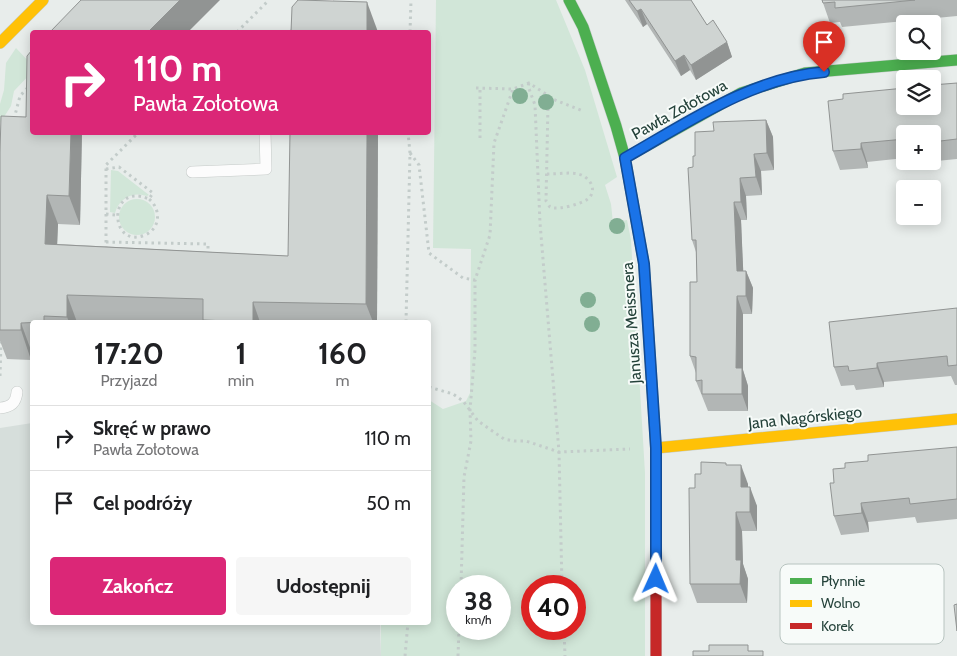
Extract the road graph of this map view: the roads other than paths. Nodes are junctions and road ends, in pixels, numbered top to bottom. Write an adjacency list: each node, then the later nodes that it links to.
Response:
1 (42, 0): 5 (street)
2 (328, 0): 4 (lane)
3 (568, 0): 8 (street, Janusza Meissnera)
4 (298, 30)
5 (0, 43)
6 (957, 60): 8 (street, Pawła Zołotowa)
7 (265, 135): 9 (lane)
8 (625, 158): 13 (street, Janusza Meissnera)
9 (192, 172)
10 (17, 392): 11 (lane)
11 (0, 408)
12 (957, 419): 13 (street, Jana Nagórskiego)
13 (656, 448): 14 (street, Janusza Meissnera)
14 (656, 656)

